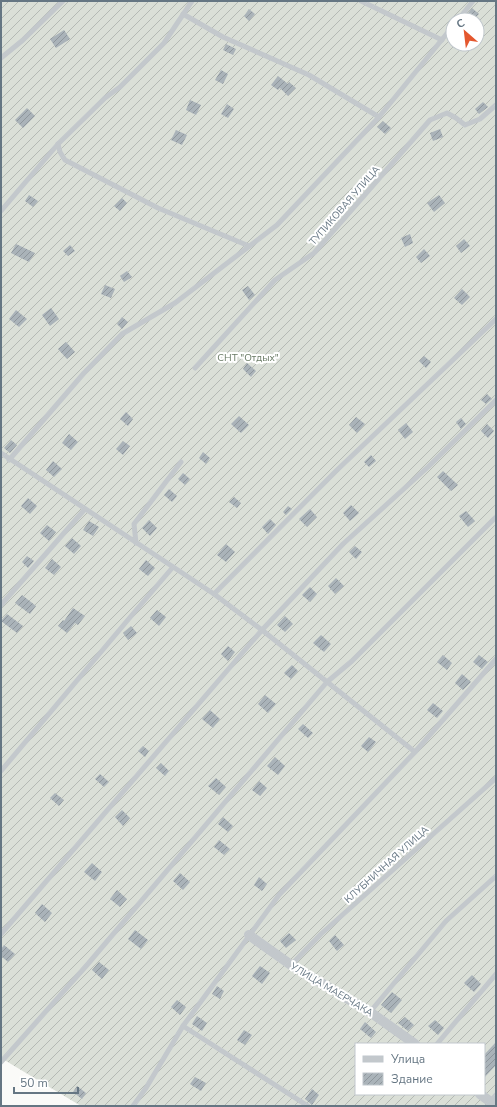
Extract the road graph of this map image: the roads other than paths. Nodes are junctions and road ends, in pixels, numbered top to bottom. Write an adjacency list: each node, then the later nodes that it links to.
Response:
1 (63, 1): 9 (lane)
2 (192, 1): 6 (lane)
3 (361, 1): 8 (lane)
4 (473, 1): 5 (lane)
5 (464, 12)
6 (183, 14): 11 (lane); 12 (lane)
7 (445, 36): 8 (lane)
8 (442, 40): 11 (lane)
9 (1, 58)
10 (496, 105): 16 (lane, ТУПИКОВАЯ УЛИЦА)
11 (379, 117): 14 (lane)
12 (58, 144): 13 (lane); 14 (lane)
13 (1, 210)
14 (248, 246): 19 (lane)
15 (496, 319): 25 (lane)
16 (195, 368)
17 (496, 400): 27 (lane)
18 (1, 453): 19 (lane)
19 (10, 460): 21 (lane)
20 (181, 462): 23 (lane)
21 (85, 509): 23 (lane); 26 (lane)
22 (496, 517): 29 (lane)
23 (136, 543): 24 (lane)
24 (173, 567): 25 (lane); 31 (lane)
25 (214, 594): 27 (lane)
26 (1, 605)
27 (262, 630): 29 (lane); 34 (lane)
28 (496, 659): 30 (lane)
29 (327, 682): 30 (lane); 42 (lane)
30 (415, 752): 35 (lane)
31 (1, 771)
32 (496, 778): 36 (lane, КЛУБНИЧНАЯ УЛИЦА)
33 (496, 876): 38 (lane)
34 (1, 934)
35 (249, 935): 36 (street, УЛИЦА МАЕРЧАКА); 39 (lane)
36 (291, 965): 38 (street, УЛИЦА МАЕРЧАКА)
37 (496, 974): 41 (lane)
38 (370, 1012): 40 (street, УЛИЦА МАЕРЧАКА)
39 (183, 1026): 45 (lane); 46 (lane)
40 (414, 1043)
41 (438, 1043)
42 (1, 1062)
43 (482, 1095): 44 (street)
44 (494, 1101)
45 (133, 1106)
46 (308, 1106)

